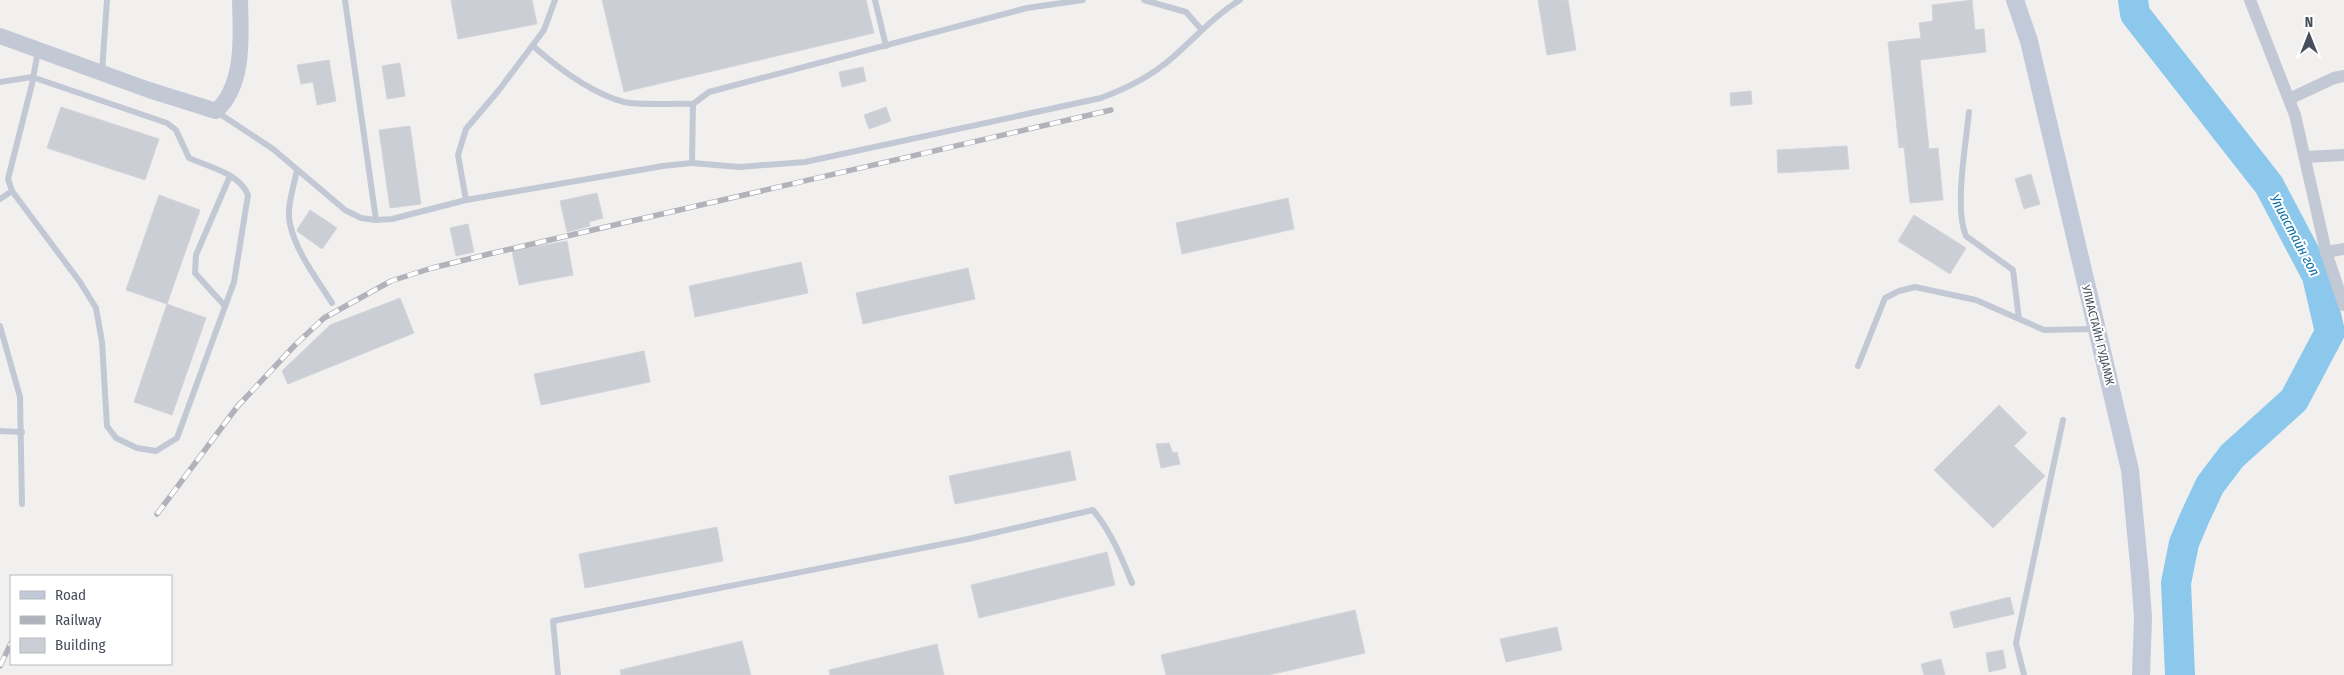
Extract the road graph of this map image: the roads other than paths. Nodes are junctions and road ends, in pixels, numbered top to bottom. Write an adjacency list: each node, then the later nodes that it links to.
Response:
1 (107, 0): 16 (lane)
2 (240, 0): 22 (street)
3 (345, 0): 32 (lane)
4 (555, 0): 13 (lane)
5 (875, 0): 14 (lane)
6 (1082, 0): 14 (lane)
7 (1144, 0): 11 (lane)
8 (1240, 0): 11 (lane)
9 (2015, 0): 40 (main road, УЛИАСТАЙН ГУДАМЖ)
10 (2250, 0): 20 (street)
11 (1201, 29): 26 (lane)
12 (0, 36): 15 (street)
13 (532, 46): 21 (lane); 31 (lane)
14 (886, 46): 21 (lane)
15 (38, 50): 16 (street); 18 (lane)
16 (102, 73): 22 (street)
17 (2344, 76): 20 (street)
18 (32, 78): 19 (lane); 28 (lane); 29 (lane)
19 (0, 82)
20 (2289, 99): 25 (street)
21 (693, 104): 26 (lane)
22 (216, 111): 27 (lane)
23 (1969, 112): 38 (lane)
24 (2344, 155): 25 (street)
25 (2305, 157): 34 (street)
26 (692, 163): 31 (lane)
27 (297, 170): 32 (lane); 35 (lane)
28 (230, 176): 37 (lane); 37 (lane)
29 (12, 191): 30 (lane); 37 (lane)
30 (0, 199)
31 (466, 200): 32 (lane)
32 (376, 220)
33 (2344, 249): 34 (street)
34 (2326, 252): 36 (street)
35 (332, 303)
36 (2344, 305)
37 (225, 306)
38 (2019, 319): 40 (lane); 41 (lane)
39 (0, 326): 44 (lane)
40 (2097, 329): 49 (main road, УЛИАСТАЙН ГУДАМЖ)
41 (1858, 366)
42 (2063, 420): 48 (lane)
43 (0, 431): 44 (lane)
44 (22, 432): 45 (lane)
45 (22, 504)
46 (1132, 583): 47 (lane)
47 (558, 675)
48 (2024, 675)
49 (2141, 675)

